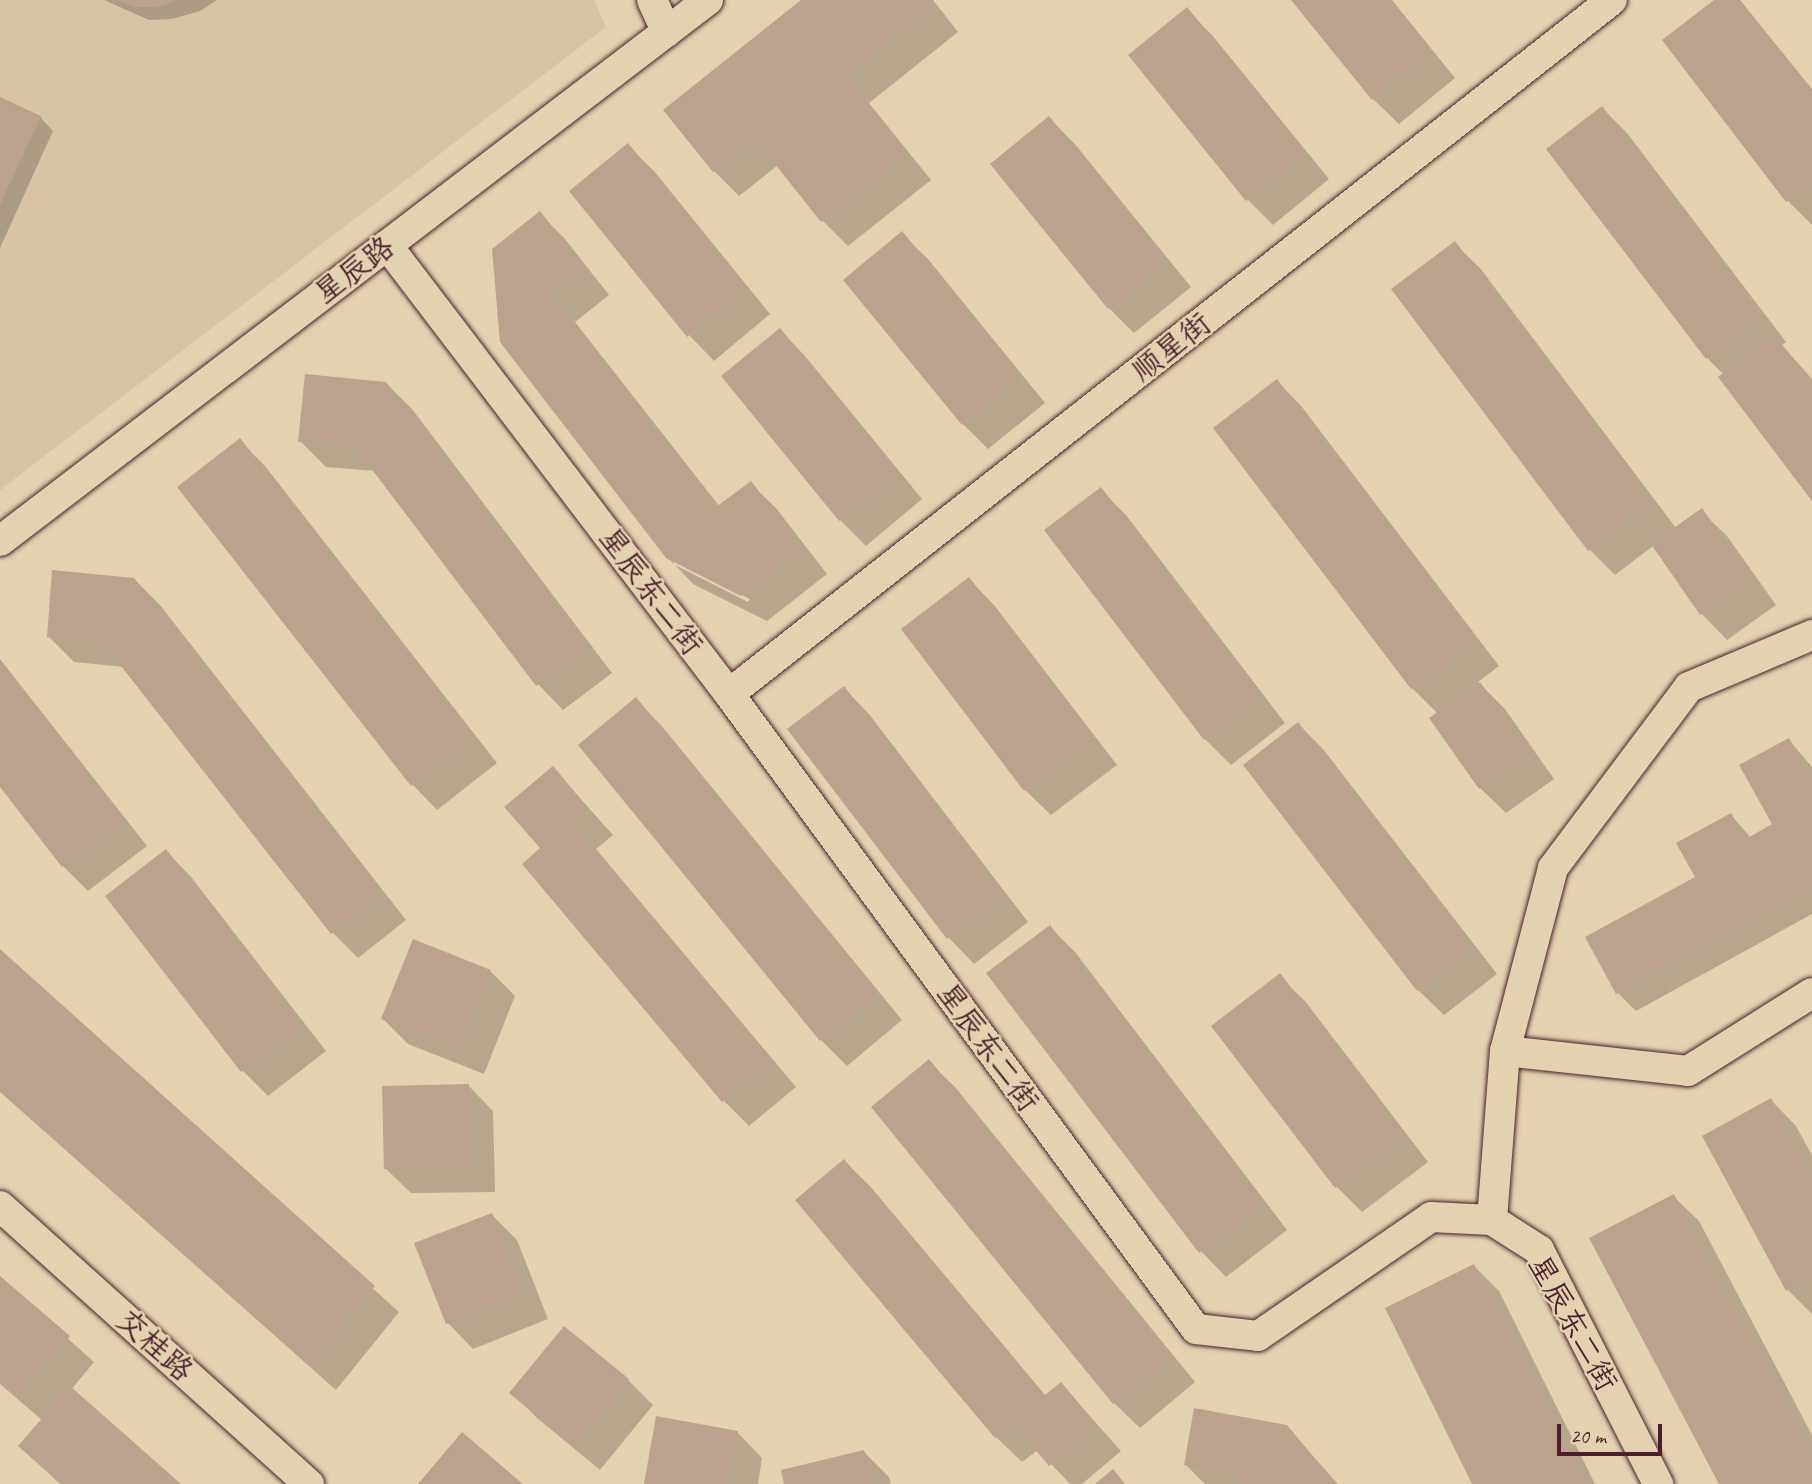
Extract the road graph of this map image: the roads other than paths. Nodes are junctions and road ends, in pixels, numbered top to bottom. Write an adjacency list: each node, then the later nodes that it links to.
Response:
1 (652, 0): 4 (street)
2 (708, 0): 4 (street, 星辰路)
3 (1612, 0): 8 (street, 顺星街)
4 (667, 32): 5 (street, 星辰路)
5 (387, 245): 6 (street, 星辰路); 8 (street, 星辰东二街)
6 (0, 541)
7 (1812, 635): 10 (street)
8 (729, 694): 12 (street, 星辰东二街)
9 (1812, 993): 10 (street)
10 (1505, 1051): 12 (street)
11 (0, 1206): 13 (street, 交桂路)
12 (1492, 1220): 14 (street, 星辰东二街)
13 (309, 1484)
14 (1658, 1484)

